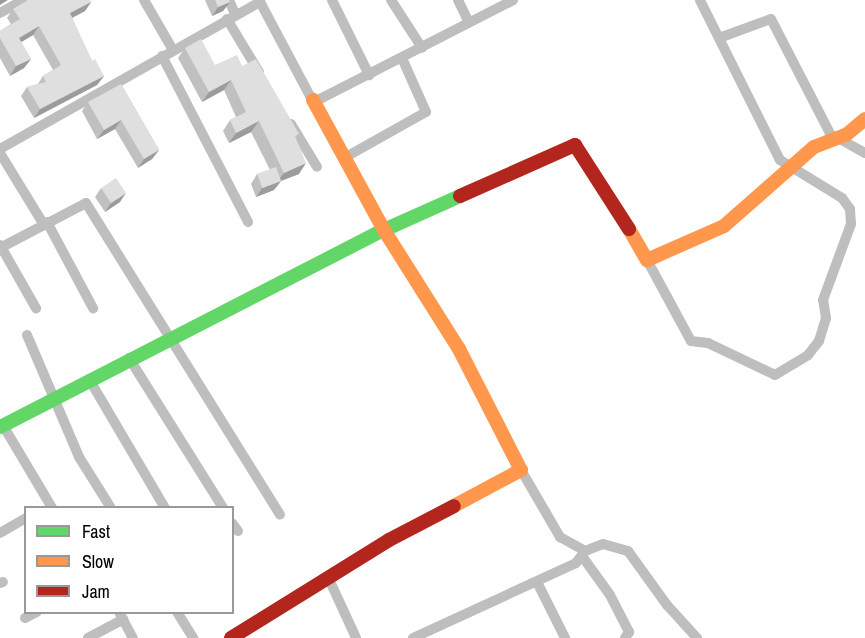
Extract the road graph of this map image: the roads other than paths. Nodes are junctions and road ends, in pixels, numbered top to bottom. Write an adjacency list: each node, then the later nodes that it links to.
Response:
1 (23, 0): 10 (street)
2 (144, 0): 15 (street)
3 (229, 0): 11 (street)
4 (332, 0): 18 (street)
5 (391, 0): 14 (street)
6 (458, 0): 12 (street)
7 (513, 0): 12 (street)
8 (700, 0): 13 (street)
9 (260, 1): 11 (street); 20 (street)
10 (0, 13)
11 (231, 16): 15 (street); 19 (street)
12 (470, 23): 14 (street)
13 (719, 38): 23 (street); 28 (street)
14 (422, 48): 17 (street)
15 (173, 50): 16 (street)
16 (162, 56): 24 (street); 29 (street)
17 (402, 58): 18 (street); 26 (street)
18 (369, 75): 20 (street)
19 (269, 88)
20 (313, 100): 26 (street)
21 (287, 117): 27 (street)
22 (865, 118): 23 (street)
23 (835, 139): 25 (street); 28 (street)
24 (0, 151): 30 (street)
25 (865, 153)
26 (344, 158): 31 (street)
27 (317, 167)
28 (789, 168): 33 (street); 33 (street)
29 (248, 222)
30 (46, 224): 32 (street); 35 (street); 37 (street)
31 (384, 230): 33 (street); 37 (street); 42 (street)
32 (0, 247): 34 (street)
33 (647, 260)
34 (36, 308)
35 (93, 308)
36 (27, 335): 40 (street)
37 (168, 338): 38 (street); 47 (street)
38 (129, 358): 39 (street); 46 (street)
39 (89, 379): 40 (street); 45 (street)
40 (55, 396): 41 (street); 44 (street)
41 (2, 427): 43 (street)
42 (521, 470): 50 (street); 51 (street)
43 (48, 506)
44 (110, 506)
45 (164, 506)
46 (222, 506)
47 (280, 515)
48 (24, 519): 49 (street)
49 (0, 533)
50 (584, 553): 52 (street); 66 (street); 67 (street)
51 (328, 577): 61 (street); 62 (street)
52 (537, 582): 57 (street); 65 (street)
53 (33, 614): 56 (street)
54 (178, 614): 60 (street)
55 (121, 616): 58 (street); 59 (street)
56 (25, 618)
57 (443, 626): 63 (street); 64 (street)
58 (88, 638)
59 (133, 638)
60 (193, 638)
61 (231, 638)
62 (356, 638)
63 (413, 638)
64 (448, 638)
65 (565, 638)
66 (625, 638)
67 (697, 638)

